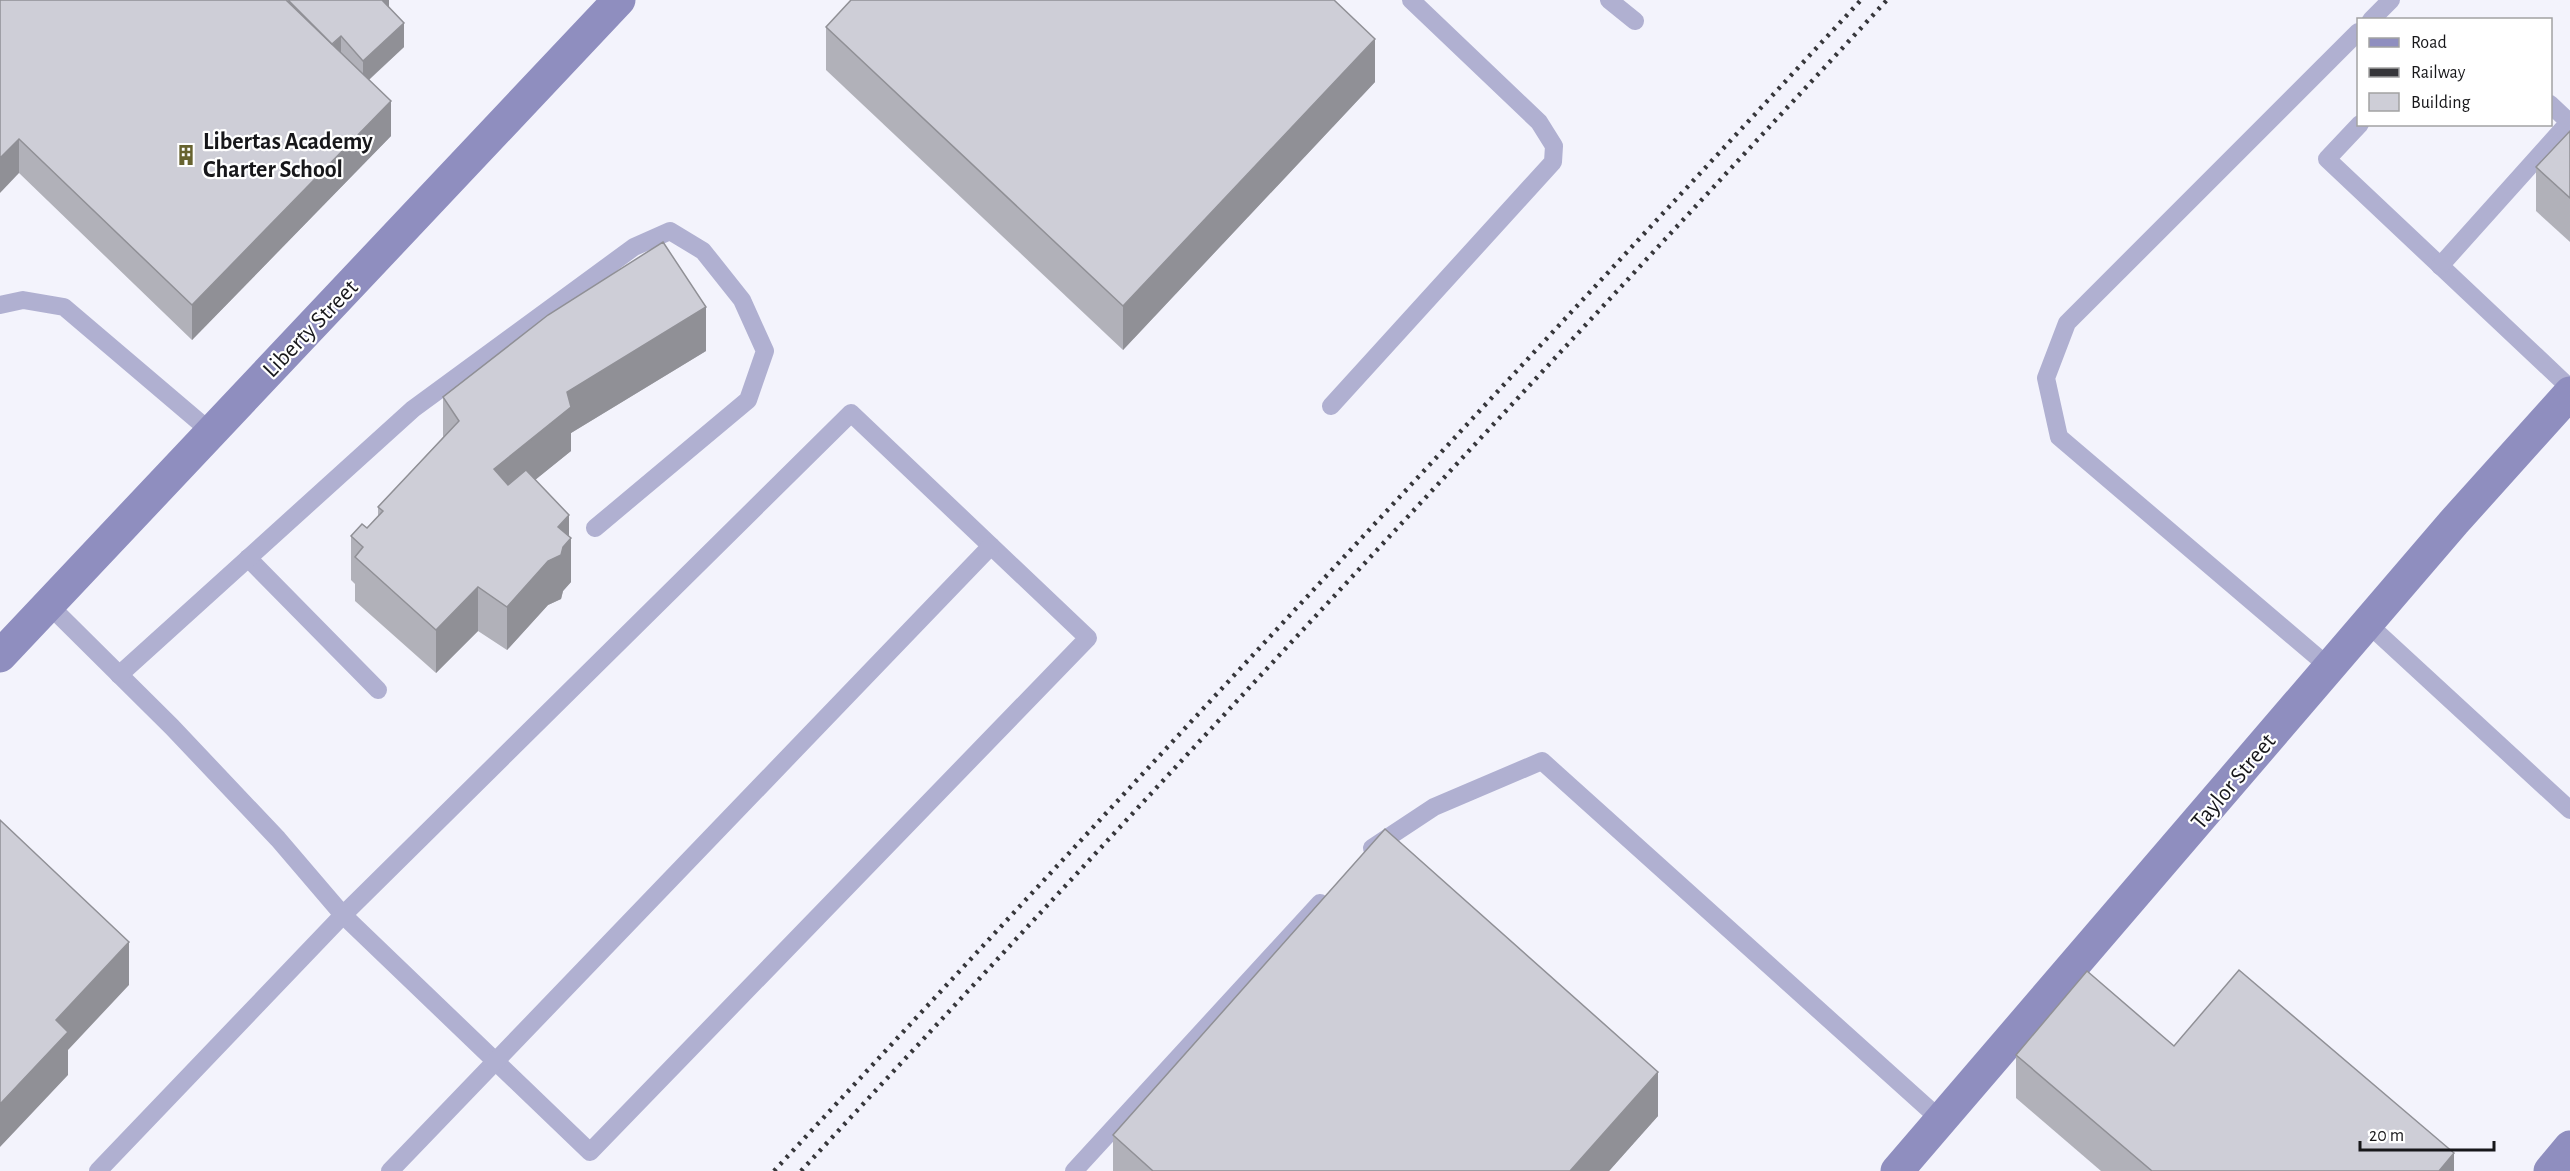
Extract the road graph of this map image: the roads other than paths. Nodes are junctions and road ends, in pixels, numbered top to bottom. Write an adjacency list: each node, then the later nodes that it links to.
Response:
1 (619, 0): 15 (street, Liberty Street)
2 (1411, 0): 14 (lane)
3 (1609, 0): 6 (lane)
4 (2391, 0): 5 (lane)
5 (2373, 18)
6 (1635, 21)
7 (2357, 33): 22 (lane)
8 (2552, 106): 10 (lane)
9 (2358, 126): 10 (lane)
10 (2440, 266): 12 (lane)
11 (0, 305): 15 (lane)
12 (2570, 388)
13 (2570, 393): 20 (street, Taylor Street)
14 (1331, 406)
15 (211, 432): 19 (street, Liberty Street)
16 (595, 528): 18 (lane)
17 (991, 546): 28 (lane); 29 (lane); 29 (lane)
18 (248, 558): 23 (lane); 24 (lane)
19 (48, 604): 21 (street, Liberty Street); 23 (lane)
20 (2367, 623): 22 (street, Taylor Street); 25 (lane)
21 (0, 656)
22 (2329, 667): 30 (street, Taylor Street)
23 (119, 675): 28 (lane)
24 (378, 690)
25 (2570, 810)
26 (1359, 860): 30 (lane)
27 (1335, 886): 34 (lane)
28 (343, 915): 29 (lane); 32 (lane)
29 (494, 1060): 33 (lane)
30 (1942, 1121): 35 (street, Taylor Street)
31 (2570, 1147): 36 (street)
32 (98, 1171)
33 (390, 1171)
34 (1074, 1171)
35 (1897, 1171)
36 (2550, 1171)

